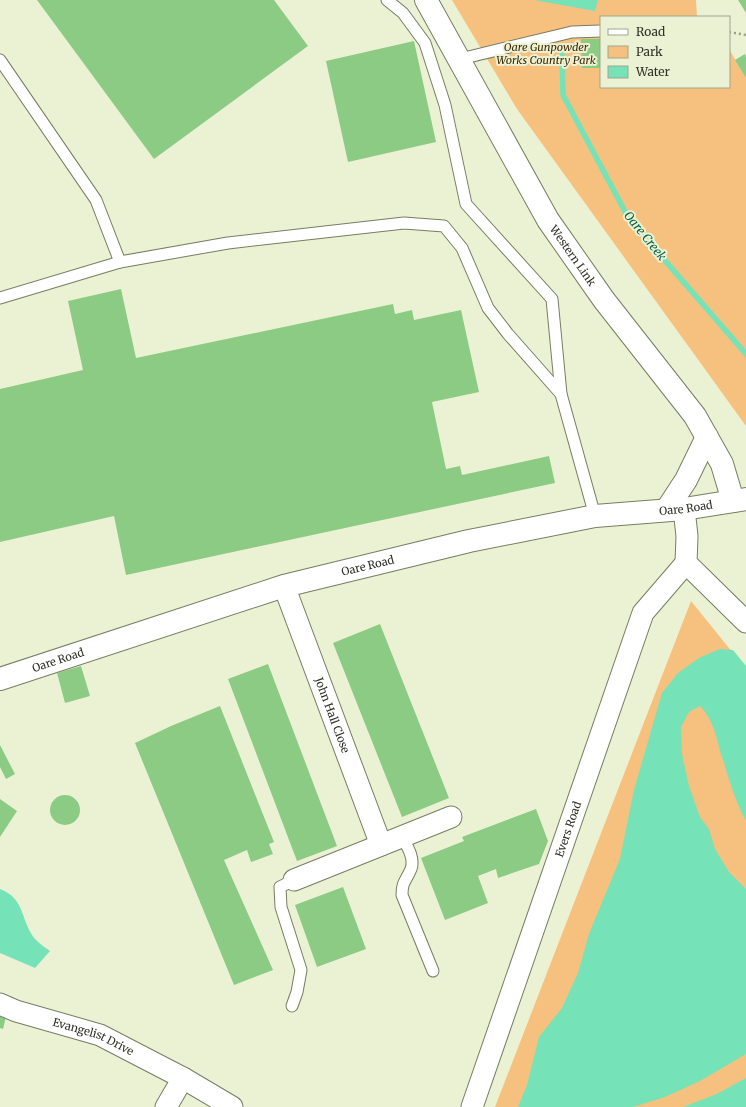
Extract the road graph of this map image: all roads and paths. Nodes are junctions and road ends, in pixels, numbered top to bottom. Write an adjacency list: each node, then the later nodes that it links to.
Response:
1 (387, 0): 10 (lane)
2 (426, 0): 6 (street, Western Link)
3 (600, 31): 6 (lane)
4 (730, 32): 5 (path)
5 (746, 35)
6 (460, 59): 11 (street, Western Link)
7 (0, 60): 8 (lane)
8 (120, 262): 9 (lane); 10 (lane)
9 (0, 298)
10 (561, 394): 14 (lane)
11 (707, 437): 12 (street, Western Link); 13 (street)
12 (739, 500): 13 (street, Oare Road)
13 (676, 509): 14 (street, Oare Road); 15 (street)
14 (595, 516): 16 (street, Oare Road)
15 (686, 563): 17 (street); 29 (street, Evers Road)
16 (284, 586): 18 (street, Oare Road); 21 (street, John Hall Close)
17 (746, 622)
18 (0, 679)
19 (451, 817): 20 (street)
20 (402, 836): 21 (street); 23 (lane)
21 (381, 845): 22 (street)
22 (294, 880): 25 (lane)
23 (433, 971)
24 (0, 1004): 26 (street, Evangelist Drive)
25 (292, 1006)
26 (183, 1078): 27 (street); 28 (street, Evangelist Drive)
27 (166, 1107)
28 (232, 1107)
29 (472, 1107)

